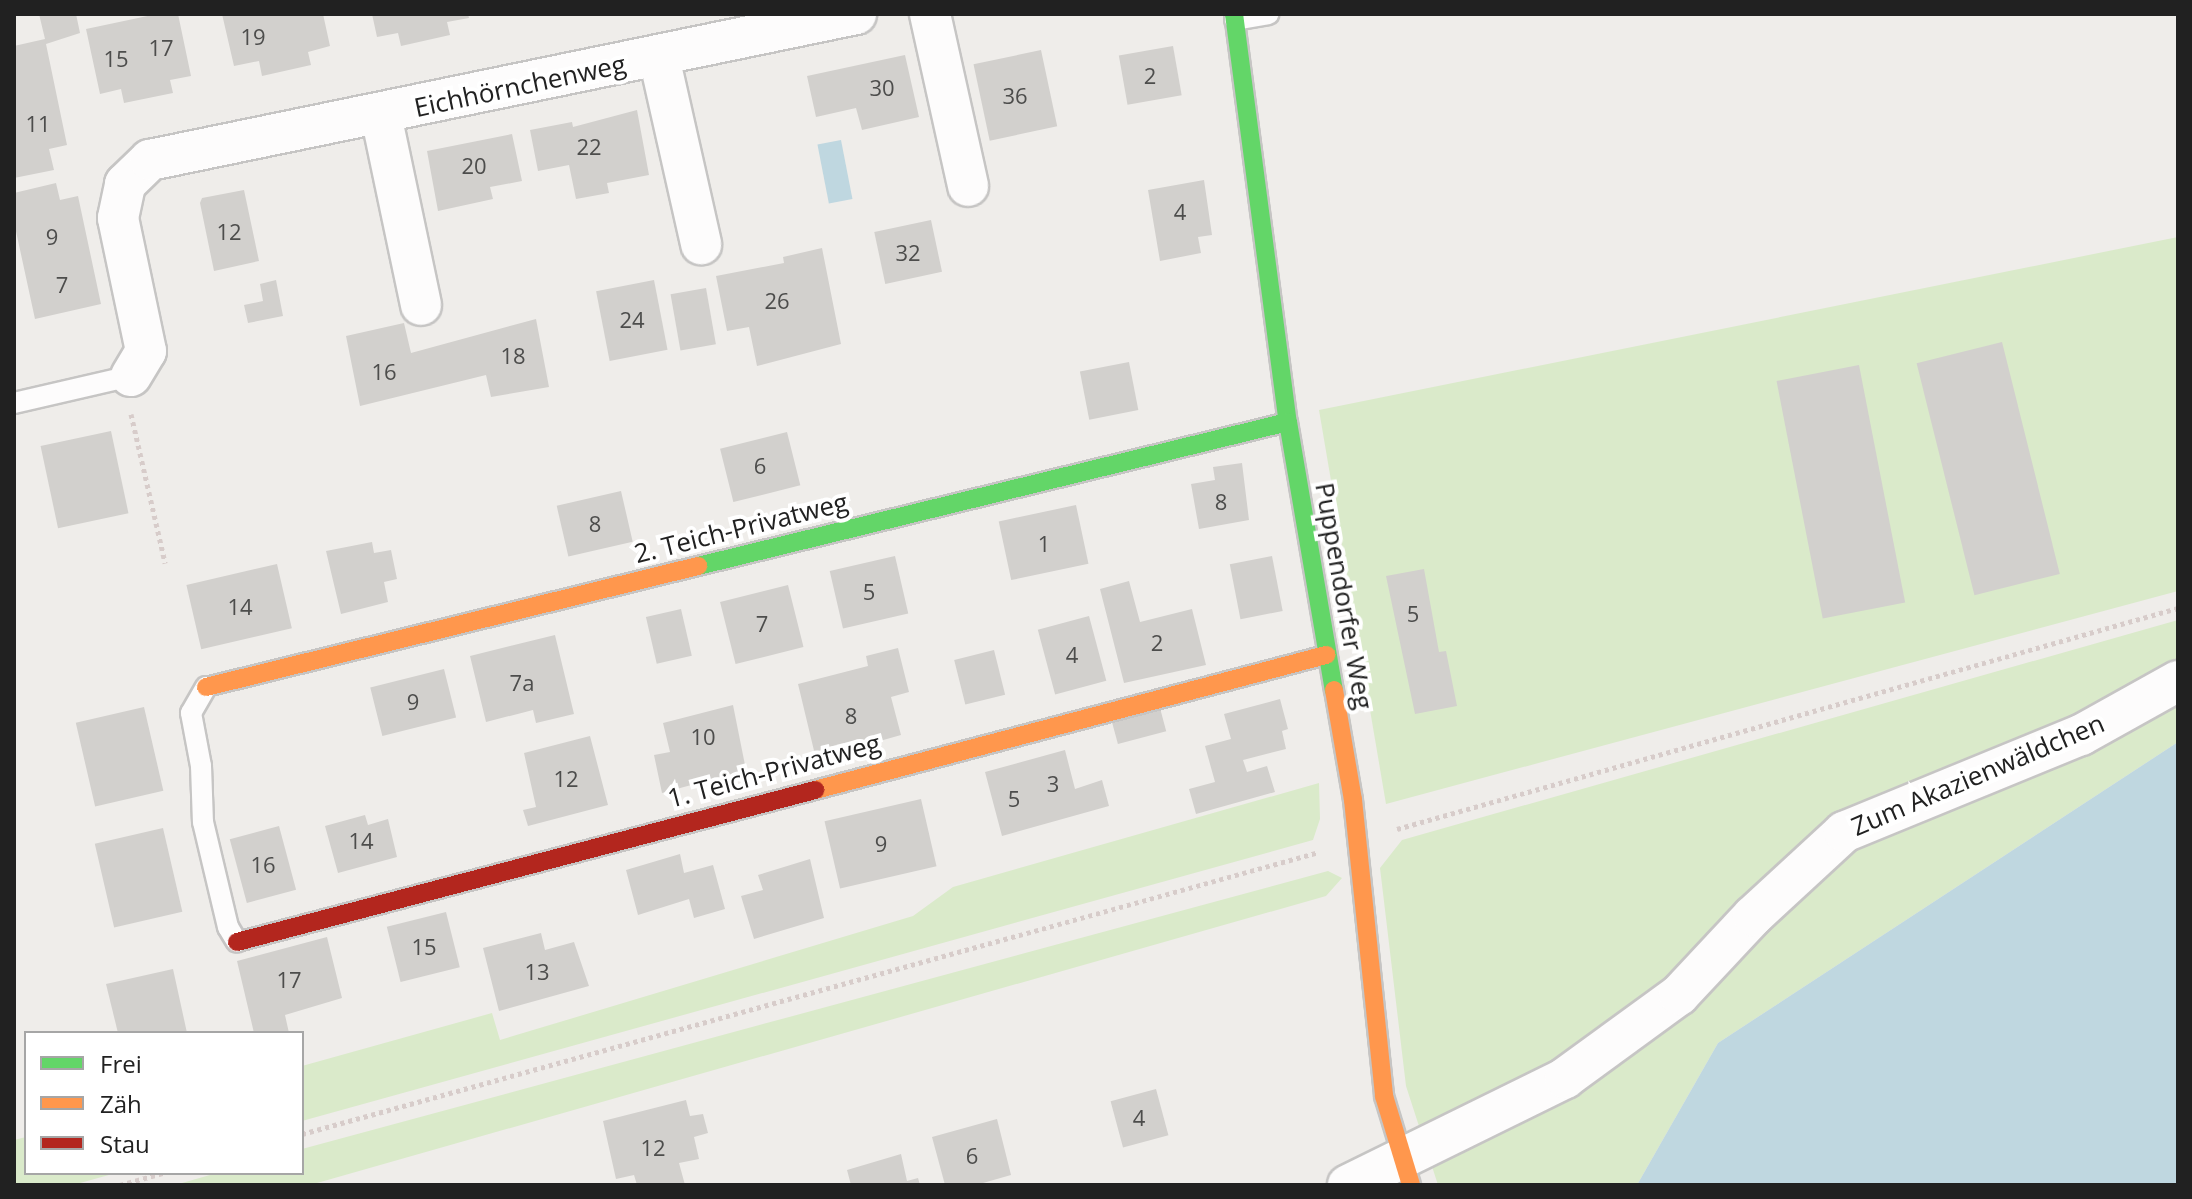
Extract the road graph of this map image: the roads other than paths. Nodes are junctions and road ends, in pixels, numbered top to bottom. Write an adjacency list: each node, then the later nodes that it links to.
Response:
1 (856, 14): 5 (street, Eichhörnchenweg)
2 (930, 14): 7 (street)
3 (1268, 14): 4 (lane)
4 (1234, 17): 12 (street, Puppendorfer Weg)
5 (659, 57): 6 (street, Eichhörnchenweg); 8 (street, Eichhörnchenweg)
6 (381, 115): 9 (street, Eichhörnchenweg); 10 (street, Eichhörnchenweg)
7 (968, 186)
8 (701, 244)
9 (421, 305)
10 (127, 377): 11 (lane)
11 (14, 403)
12 (1288, 422): 13 (street, Puppendorfer Weg); 15 (street, 2. Teich-Privatweg)
13 (1326, 655): 16 (street, 1. Teich-Privatweg); 17 (street, Puppendorfer Weg)
14 (2178, 681): 17 (street, Zum Akazienwäldchen)
15 (206, 687): 16 (lane)
16 (237, 942)
17 (1406, 1172): 18 (street, Zum Akazienwäldchen)
18 (1348, 1185)

